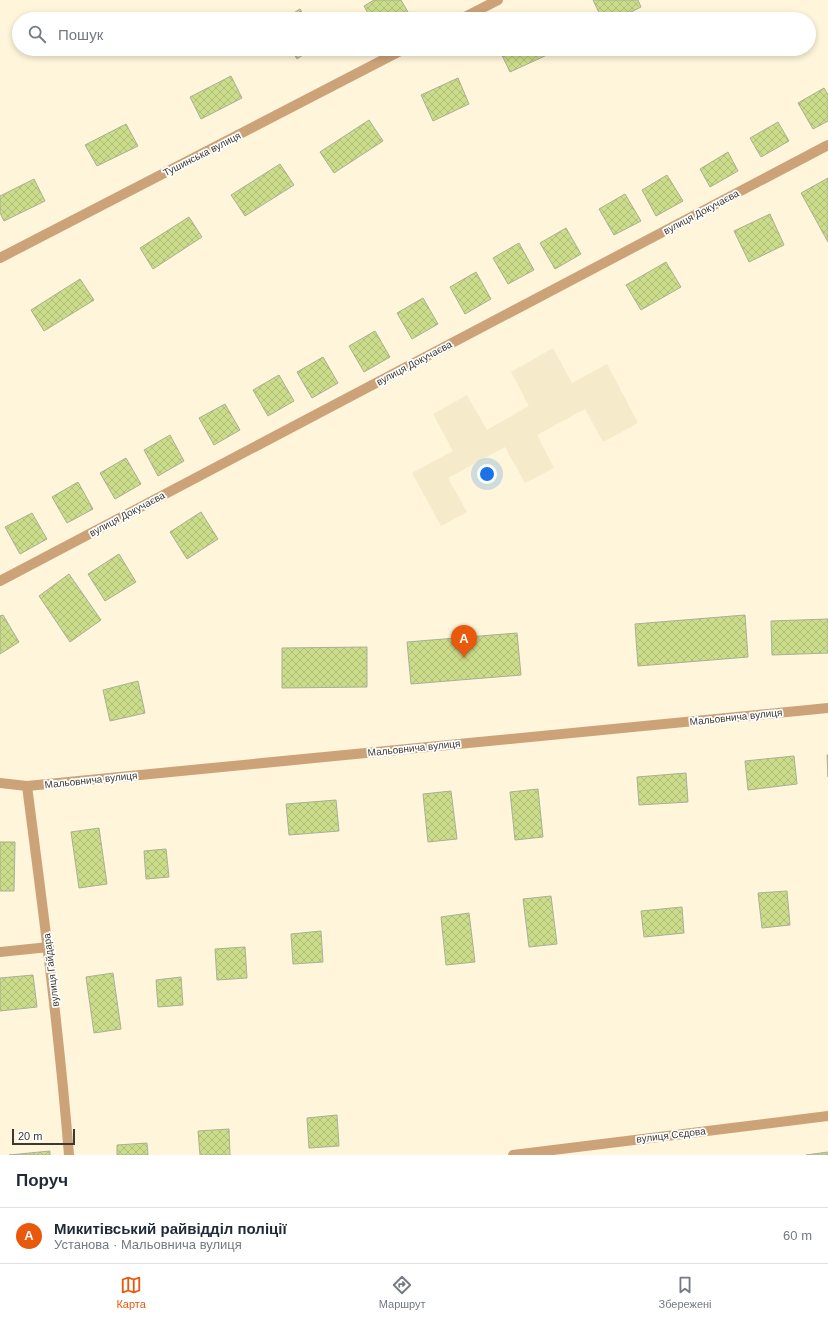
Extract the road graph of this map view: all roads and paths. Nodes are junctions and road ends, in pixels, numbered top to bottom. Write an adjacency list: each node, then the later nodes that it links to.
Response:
1 (498, 0): 2 (street)
2 (475, 12)
3 (390, 56): 5 (street, Тушинська вулиця)
4 (828, 145): 6 (street, вулиця Докучаєва)
5 (0, 258)
6 (0, 581)
7 (828, 708): 9 (street, Мальовнича вулиця)
8 (0, 782): 9 (street, Мальовнича вулиця)
9 (27, 786): 10 (street, вулиця Гайдара)
10 (48, 947): 11 (street); 13 (street, вулиця Гайдара)
11 (0, 952)
12 (828, 1116): 14 (street, вулиця Сєдова)
13 (69, 1155)
14 (513, 1155)

